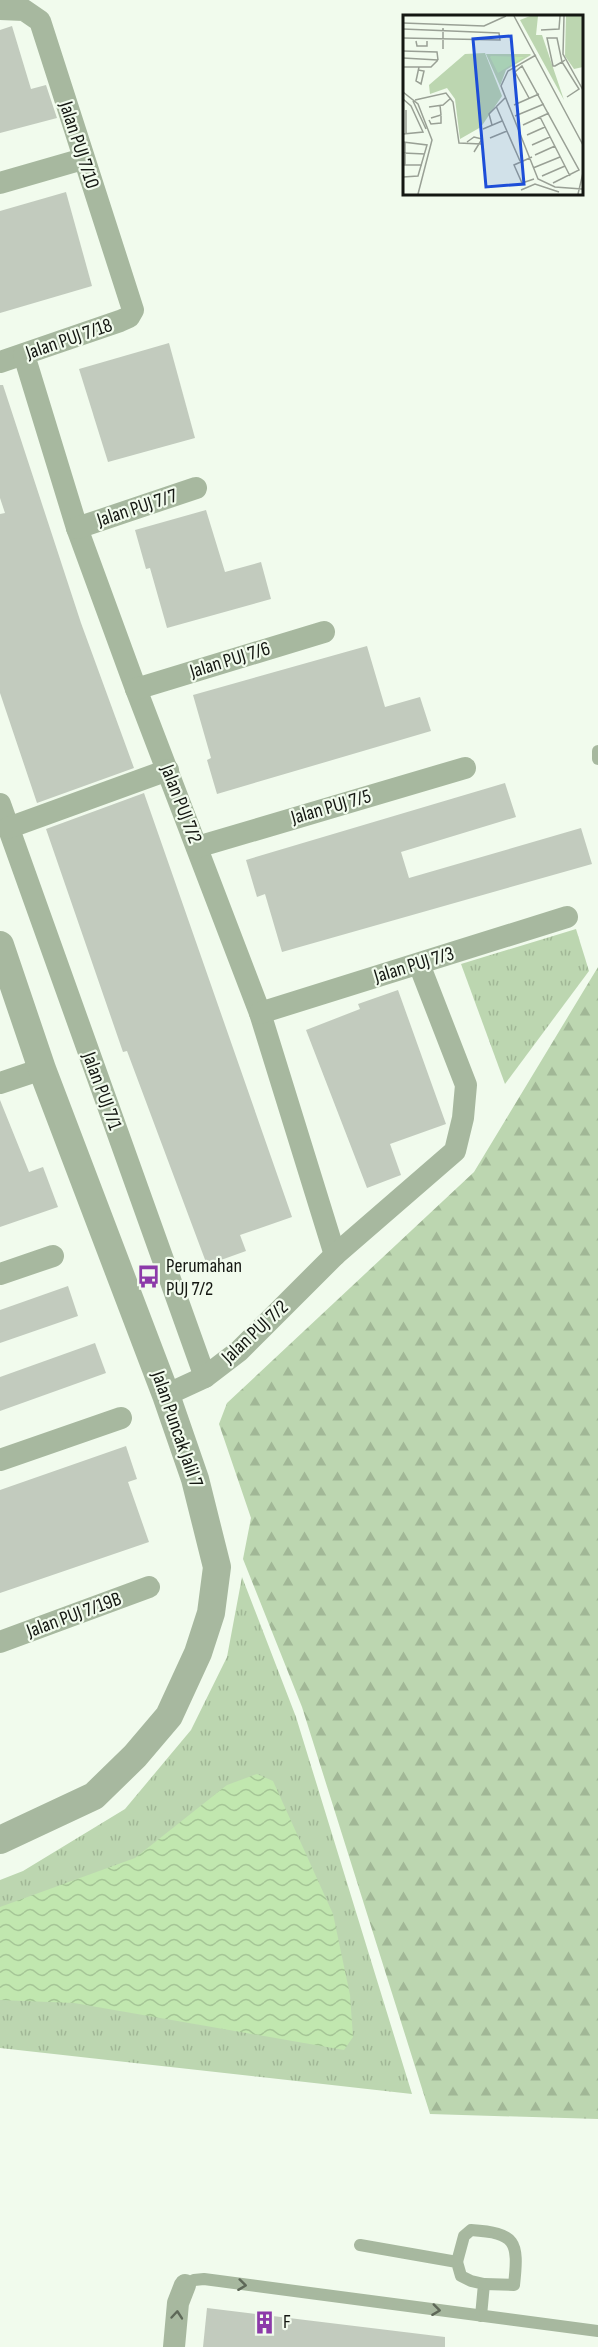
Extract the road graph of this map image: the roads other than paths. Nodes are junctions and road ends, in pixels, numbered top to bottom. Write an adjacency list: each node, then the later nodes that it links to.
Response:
1 (0, 9): 2 (street, Jalan PUJ 7/10)
2 (83, 159): 3 (street); 4 (street, Jalan PUJ 7/10)
3 (0, 183)
4 (133, 310): 5 (street, Jalan PUJ 7/18)
5 (24, 355): 6 (street, Jalan PUJ 7/18); 8 (street, Jalan PUJ 7/2)
6 (0, 362)
7 (196, 488): 8 (street, Jalan PUJ 7/7)
8 (77, 528): 10 (street, Jalan PUJ 7/2)
9 (324, 632): 10 (street, Jalan PUJ 7/6)
10 (136, 688): 14 (street, Jalan PUJ 7/2)
11 (598, 751): 12 (lane)
12 (598, 759)
13 (465, 768): 17 (street, Jalan PUJ 7/5)
14 (168, 770): 16 (street); 17 (street, Jalan PUJ 7/2)
15 (0, 804): 16 (street, Jalan PUJ 7/1)
16 (9, 828): 27 (street, Jalan PUJ 7/1)
17 (198, 847): 21 (street, Jalan PUJ 7/2)
18 (567, 917): 20 (street, Jalan PUJ 7/3)
19 (0, 945): 22 (street, Jalan Puncak Jalil 7)
20 (418, 964): 21 (street, Jalan PUJ 7/3); 24 (street, Jalan PUJ 7/2)
21 (260, 1013): 24 (street, Jalan PUJ 7/2)
22 (42, 1069): 23 (street); 28 (street, Jalan Puncak Jalil 7)
23 (0, 1083)
24 (335, 1255): 27 (street, Jalan PUJ 7/2)
25 (53, 1256): 26 (street)
26 (0, 1274)
27 (205, 1377): 28 (street, Jalan PUJ 7/2)
28 (166, 1395): 33 (street, Jalan Puncak Jalil 7)
29 (122, 1418): 30 (street)
30 (0, 1460)
31 (149, 1587): 32 (street, Jalan PUJ 7/19B)
32 (0, 1642)
33 (0, 1840)
34 (360, 2245): 35 (lane)
35 (457, 2262): 36 (lane); 36 (lane)
36 (484, 2284): 38 (lane)
37 (185, 2285): 38 (lane, one-way to 38); 40 (street, one-way to 37)
38 (481, 2316): 39 (lane)
39 (598, 2331)
40 (174, 2347)

